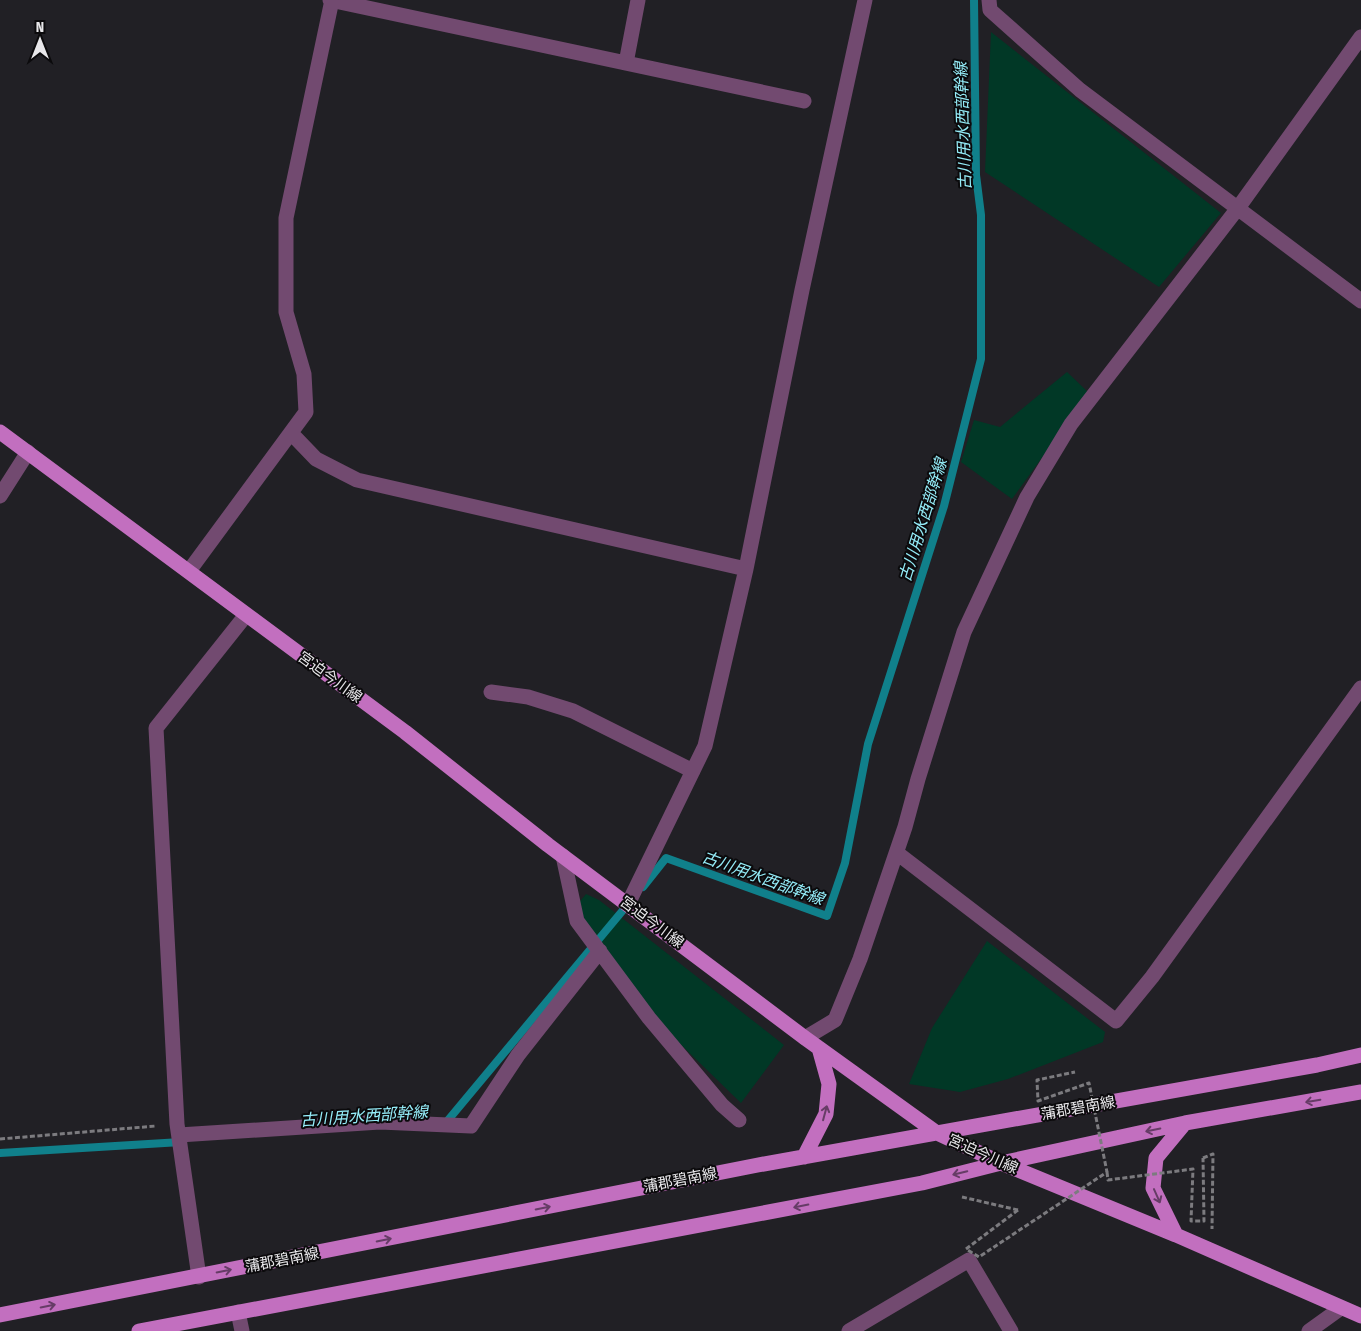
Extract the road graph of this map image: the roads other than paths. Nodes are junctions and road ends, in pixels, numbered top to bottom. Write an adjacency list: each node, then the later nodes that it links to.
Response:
1 (331, 0): 6 (street); 11 (street)
2 (638, 0): 6 (street)
3 (865, 0): 14 (street)
4 (989, 0): 8 (street)
5 (1361, 37): 8 (street)
6 (626, 63): 7 (street)
7 (804, 102)
8 (1238, 208): 9 (street); 20 (street)
9 (1361, 301)
10 (0, 432): 12 (main road, 宮迫今川線)
11 (291, 432): 14 (street); 15 (street)
12 (28, 452): 13 (street); 15 (main road, 宮迫今川線)
13 (0, 496)
14 (746, 569): 19 (street)
15 (189, 571): 16 (main road, 宮迫今川線)
16 (246, 615): 21 (main road, 宮迫今川線); 30 (street)
17 (1361, 688): 20 (street)
18 (491, 692): 19 (street)
19 (693, 771): 22 (street)
20 (896, 853): 24 (street)
21 (563, 856): 22 (main road, 宮迫今川線); 23 (street)
22 (628, 904): 24 (main road, 宮迫今川線)
23 (600, 951): 28 (street); 30 (street)
24 (805, 1038): 25 (main road, 宮迫今川線)
25 (819, 1048): 31 (main road, 宮迫今川線); 32 (main road, one-way to 25)
26 (1361, 1055): 31 (main road, 蒲郡碧南線)
27 (1361, 1092): 29 (main road, one-way to 29)
28 (739, 1120)
29 (1185, 1123): 33 (main road, one-way to 33); 34 (main road, one-way to 34)
30 (178, 1130): 35 (street)
31 (937, 1133): 32 (main road, 蒲郡碧南線); 33 (main road, 宮迫今川線)
32 (804, 1157): 35 (main road, 蒲郡碧南線, one-way to 32)
33 (1001, 1163): 34 (main road, 宮迫今川線); 37 (main road, one-way to 37)
34 (1176, 1235): 36 (main road, 宮迫今川線)
35 (198, 1276): 38 (main road, 蒲郡碧南線, one-way to 35)
36 (1341, 1308): 39 (main road, 宮迫今川線); 44 (street)
37 (238, 1312): 40 (main road); 41 (street)
38 (0, 1315)
39 (1360, 1315)
40 (139, 1331)
41 (242, 1331)
42 (849, 1331): 43 (street)
43 (1011, 1331)
44 (1310, 1331)

